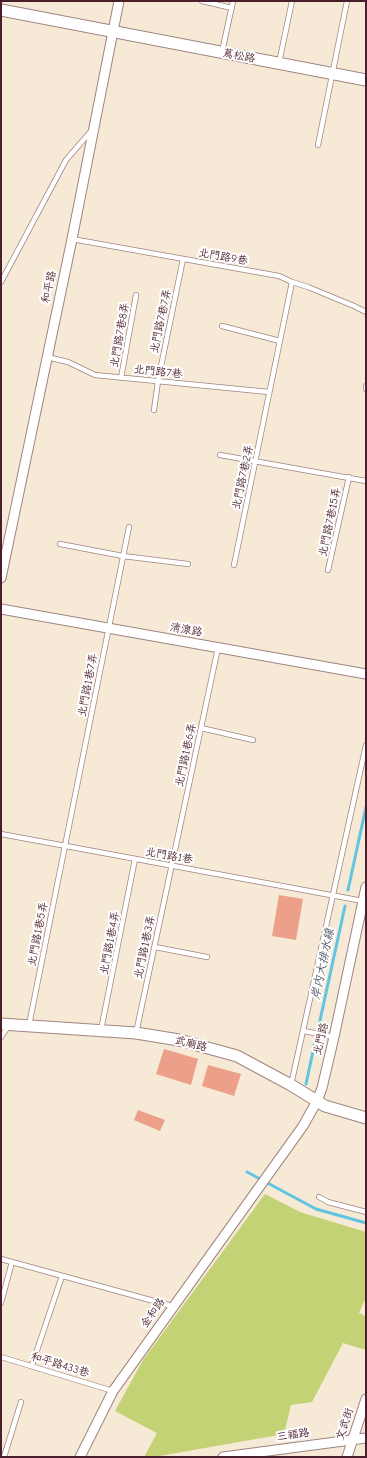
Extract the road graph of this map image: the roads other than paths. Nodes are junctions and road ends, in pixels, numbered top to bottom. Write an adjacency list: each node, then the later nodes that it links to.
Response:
1 (118, 1): 9 (street, 和平路)
2 (202, 1): 6 (lane)
3 (233, 1): 7 (lane)
4 (292, 1): 11 (lane)
5 (347, 1): 12 (lane)
6 (209, 2): 7 (lane)
7 (232, 8): 10 (lane)
8 (1, 10): 9 (street, 蔦松路)
9 (112, 30): 10 (street, 蔦松路); 14 (street, 和平路)
10 (222, 52): 11 (street, 蔦松路)
11 (279, 63): 12 (street, 蔦松路)
12 (333, 73): 13 (street, 蔦松路); 15 (lane)
13 (366, 80)
14 (93, 129): 16 (street, 和平路); 18 (lane)
15 (318, 145)
16 (72, 239): 17 (lane, 北門路9巷); 24 (street, 和平路)
17 (183, 259): 19 (lane, 北門路9巷); 26 (lane, 北門路7巷7弄)
18 (1, 282)
19 (292, 282): 21 (lane, 北門路9巷); 23 (lane, 北門路7巷2弄)
20 (136, 295): 25 (lane, 北門路7巷8弄)
21 (366, 312)
22 (222, 326): 23 (lane)
23 (280, 341): 27 (lane, 北門路7巷2弄)
24 (47, 357): 25 (lane, 北門路7巷); 39 (street, 和平路)
25 (121, 378): 26 (lane, 北門路7巷)
26 (158, 381): 27 (lane, 北門路7巷); 28 (lane, 北門路7巷7弄)
27 (270, 392): 30 (lane, 北門路7巷2弄)
28 (154, 410)
29 (220, 455): 30 (lane)
30 (255, 461): 31 (lane); 37 (lane, 北門路7巷2弄)
31 (349, 477): 32 (lane); 38 (lane, 北門路7巷15弄)
32 (366, 481)
33 (129, 527): 35 (lane, 北門路1巷7弄)
34 (60, 544): 35 (lane)
35 (123, 556): 36 (lane); 41 (lane, 北門路1巷7弄)
36 (188, 564)
37 (234, 565)
38 (328, 570)
39 (1, 578)
40 (1, 609): 41 (street, 清湶路)
41 (108, 628): 42 (street, 清湶路); 48 (lane, 北門路1巷7弄)
42 (218, 648): 43 (street, 清湶路); 44 (lane, 北門路1巷6弄)
43 (366, 674)
44 (201, 728): 45 (lane); 50 (lane, 北門路1巷6弄)
45 (253, 740)
46 (366, 745): 52 (lane)
47 (1, 834): 48 (lane, 北門路1巷)
48 (65, 846): 49 (lane, 北門路1巷); 57 (lane, 北門路1巷5弄)
49 (135, 859): 50 (lane, 北門路1巷); 58 (lane, 北門路1巷4弄)
50 (172, 865): 52 (lane, 北門路1巷); 54 (lane, 北門路1巷3弄)
51 (366, 887): 53 (street, 北門路)
52 (334, 895): 53 (lane, 北門路1巷); 59 (lane)
53 (363, 907): 62 (street, 北門路)
54 (154, 947): 55 (lane); 60 (lane, 北門路1巷3弄)
55 (206, 957)
56 (5, 1024): 57 (street, 武廟路); 61 (lane)
57 (29, 1025): 58 (street, 武廟路)
58 (101, 1030): 60 (street, 武廟路)
59 (304, 1031): 62 (lane); 63 (lane)
60 (136, 1033): 63 (street, 武廟路)
61 (1, 1037)
62 (334, 1037): 64 (street, 北門路)
63 (291, 1085): 64 (street, 武廟路)
64 (317, 1101): 65 (street, 武廟路); 72 (street, 金和路)
65 (366, 1118)
66 (319, 1197): 67 (lane)
67 (366, 1212)
68 (1, 1259): 69 (lane)
69 (12, 1262): 70 (lane); 71 (lane)
70 (62, 1276): 72 (lane); 74 (lane)
71 (1, 1303)
72 (172, 1306): 75 (street, 金和路)
73 (1, 1357): 74 (lane, 和平路433巷)
74 (32, 1366): 75 (lane, 和平路433巷)
75 (113, 1391): 81 (street, 金和路)
76 (366, 1399): 79 (street, 文武街)
77 (21, 1402): 80 (lane)
78 (366, 1438): 79 (street, 三福路)
79 (353, 1439): 82 (street, 三福路); 83 (street, 文武街)
80 (4, 1457)
81 (80, 1457)
82 (223, 1457)
83 (347, 1457)

